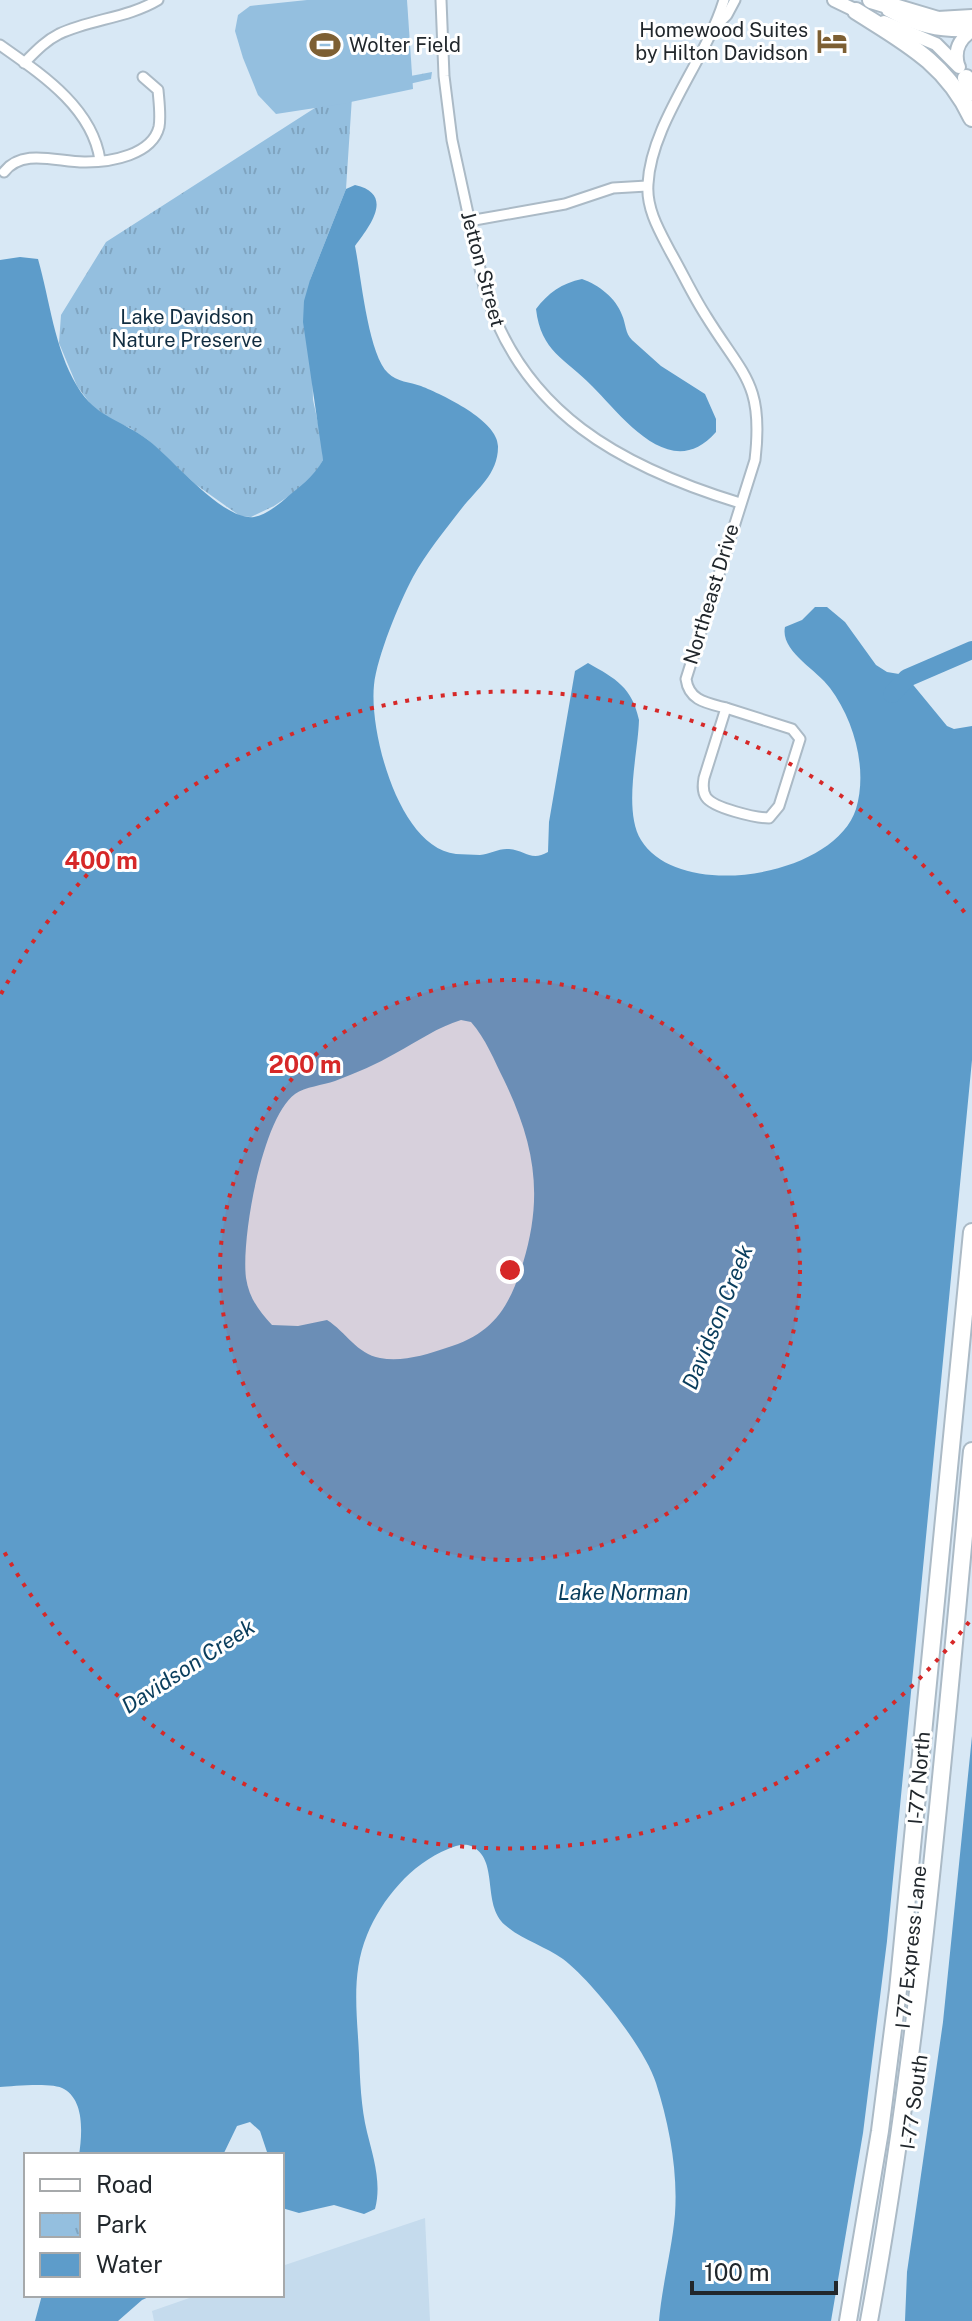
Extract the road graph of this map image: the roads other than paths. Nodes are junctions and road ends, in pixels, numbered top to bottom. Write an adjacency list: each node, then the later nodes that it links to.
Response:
1 (158, 0): 12 (street)
2 (441, 0): 19 (street, Jetton Street)
3 (724, 0): 9 (street)
4 (735, 0): 9 (street)
5 (834, 0): 7 (main road)
6 (870, 0): 8 (highway); 10 (main road)
7 (856, 11): 14 (main road); 15 (highway)
8 (972, 18)
9 (716, 26): 18 (street)
10 (972, 30): 14 (main road)
11 (0, 45): 12 (street)
12 (24, 63): 16 (street)
13 (143, 77): 16 (street)
14 (967, 80)
15 (972, 118)
16 (100, 160): 17 (street)
17 (4, 172)
18 (647, 186): 19 (street); 20 (street, Northeast Drive)
19 (469, 221): 20 (street, Jetton Street)
20 (740, 503): 21 (street, Northeast Drive)
21 (726, 708): 21 (street, Northeast Drive)
22 (972, 1232): 26 (highway, I-77 North)
23 (972, 1332): 27 (highway, I 77 Express Lane)
24 (972, 1451): 28 (highway, I 77 Express Lane)
25 (972, 1548): 29 (highway, I-77 South)
26 (848, 2321)
27 (858, 2321)
28 (869, 2321)
29 (879, 2321)

